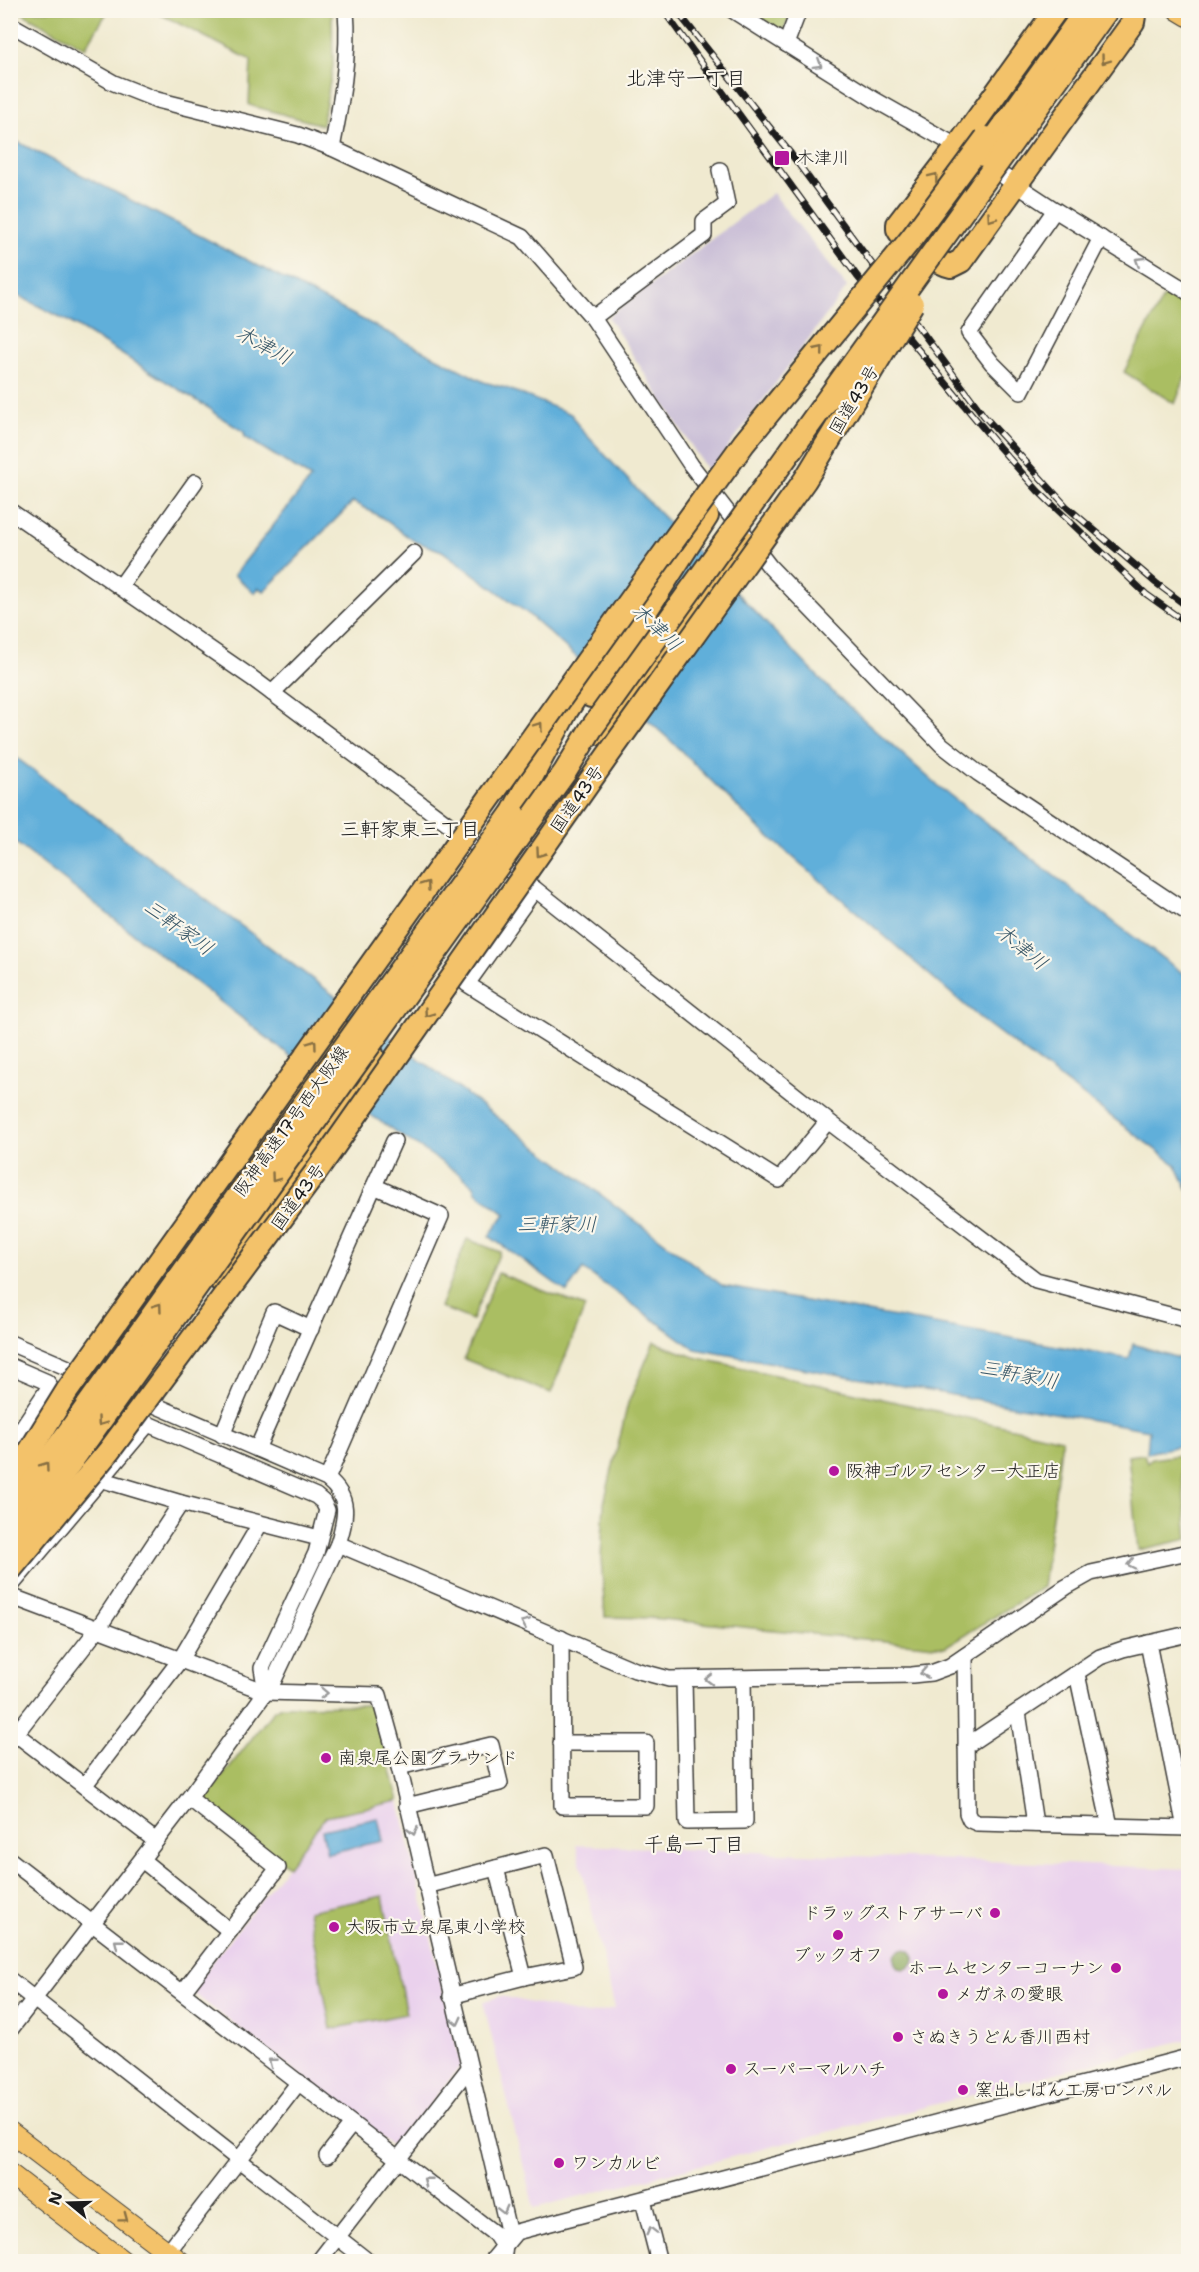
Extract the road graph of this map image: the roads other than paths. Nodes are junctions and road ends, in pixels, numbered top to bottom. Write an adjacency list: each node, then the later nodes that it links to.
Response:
1 (346, 10): 15 (street)
2 (732, 10): 13 (street)
3 (800, 10): 13 (street)
4 (1056, 10): 14 (highway)
5 (1079, 10): 23 (highway, one-way to 5, bridge)
6 (1086, 10): 31 (highway, bridge)
7 (1107, 10): 32 (highway, bridge)
8 (1119, 10): 22 (highway, 国道43号, bridge)
9 (1135, 10): 17 (highway, one-way to 17)
10 (1178, 10): 11 (main road)
11 (1188, 16)
12 (10, 24): 15 (street)
13 (786, 44): 14 (street, one-way to 14)
14 (957, 146): 17 (street); 17 (highway, one-way to 14)
15 (332, 148): 21 (street)
16 (720, 170): 21 (street)
17 (1016, 184): 18 (street)
18 (1055, 210): 19 (street); 19 (street)
19 (1101, 238): 20 (street, one-way to 19)
20 (1188, 292)
21 (593, 318): 36 (street)
22 (889, 341): 27 (highway, bridge); 48 (highway, 国道43号, one-way to 48, bridge)
23 (784, 396): 25 (highway, bridge); 31 (highway, bridge)
24 (195, 482): 29 (street)
25 (698, 507): 33 (highway, bridge); 45 (highway, one-way to 25, bridge)
26 (10, 511): 29 (street)
27 (746, 542): 32 (highway, bridge); 35 (highway, bridge)
28 (414, 553): 30 (street)
29 (120, 587): 30 (street)
30 (272, 693): 34 (street)
31 (572, 729): 33 (highway, 阪神高速17号西大阪線)
32 (565, 772): 35 (highway, 阪神高速17号西大阪線, bridge)
33 (513, 812): 37 (highway, 阪神高速17号西大阪線, bridge)
34 (535, 889): 39 (street); 39 (street)
35 (468, 908): 38 (highway, 阪神高速17号西大阪線, bridge)
36 (1188, 913)
37 (385, 990): 45 (highway, bridge); 57 (highway, 阪神高速17号西大阪線, one-way to 37, bridge)
38 (408, 990): 48 (highway, bridge); 61 (highway, 阪神高速17号西大阪線, one-way to 61, bridge)
39 (828, 1121): 42 (street)
40 (394, 1141): 41 (street)
41 (374, 1186): 43 (street); 54 (street)
42 (1188, 1320)
43 (311, 1329): 49 (street); 51 (street)
44 (10, 1343): 47 (street)
45 (98, 1347): 55 (highway, bridge)
46 (10, 1366): 50 (street)
47 (81, 1373): 49 (street); 50 (street)
48 (152, 1394): 63 (highway, 国道43号, bridge)
49 (222, 1434): 51 (street)
50 (15, 1449): 52 (street)
51 (257, 1449): 54 (street)
52 (10, 1472)
53 (100, 1479): 56 (street); 59 (street); 64 (street)
54 (327, 1479): 60 (street)
55 (10, 1483)
56 (181, 1503): 58 (street); 66 (street)
57 (10, 1514)
58 (260, 1524): 59 (street); 71 (street)
59 (319, 1538): 75 (street)
60 (338, 1544): 68 (street, one-way to 60); 75 (street)
61 (10, 1547)
62 (1188, 1552): 70 (street, one-way to 70)
63 (10, 1570)
64 (10, 1587)
65 (10, 1596): 66 (street)
66 (97, 1630): 71 (street); 77 (street)
67 (1188, 1634): 69 (street)
68 (561, 1638): 74 (street); 78 (street)
69 (1148, 1643): 72 (street); 86 (street)
70 (965, 1656): 73 (street, one-way to 73); 79 (street)
71 (180, 1660): 75 (street); 81 (street)
72 (1077, 1674): 76 (street); 85 (street)
73 (743, 1678): 74 (street, one-way to 74); 74 (street)
74 (684, 1679)
75 (266, 1692): 80 (street, one-way to 80); 82 (street)
76 (1018, 1712): 79 (street); 84 (street)
77 (14, 1732): 81 (street)
78 (561, 1743): 78 (street)
79 (966, 1746): 84 (street)
80 (399, 1767): 83 (street); 83 (street)
81 (84, 1786): 87 (street)
82 (189, 1798): 87 (street); 93 (street)
83 (407, 1806): 91 (street, one-way to 91)
84 (1035, 1824): 85 (street)
85 (1110, 1826): 86 (street)
86 (1187, 1828)
87 (156, 1841): 89 (street)
88 (10, 1860): 92 (street)
89 (142, 1860): 92 (street); 93 (street)
90 (496, 1868): 91 (street); 94 (street); 94 (street)
91 (426, 1886): 97 (street)
92 (93, 1923): 96 (street, one-way to 92); 98 (street)
93 (230, 1931): 96 (street)
94 (524, 1977): 97 (street)
95 (10, 1980): 98 (street)
96 (183, 1992): 102 (street, one-way to 96)
97 (451, 1996): 101 (street, one-way to 101)
98 (35, 1999): 99 (street); 107 (street)
99 (10, 2030)
100 (1188, 2057): 109 (street)
101 (469, 2068): 106 (street); 111 (street, one-way to 111)
102 (299, 2082): 103 (street); 107 (street)
103 (352, 2124): 105 (street); 106 (street)
104 (10, 2132): 112 (main road, one-way to 112)
105 (327, 2156)
106 (398, 2159): 110 (street); 111 (street, one-way to 106)
107 (239, 2160): 110 (street); 112 (street)
108 (10, 2174): 113 (main road)
109 (643, 2200): 111 (street); 118 (street, one-way to 109)
110 (338, 2237): 114 (street); 115 (street)
111 (503, 2246): 116 (street); 117 (street)
112 (169, 2258)
113 (124, 2262)
114 (318, 2262)
115 (369, 2262)
116 (491, 2262)
117 (502, 2262)
118 (659, 2262)

